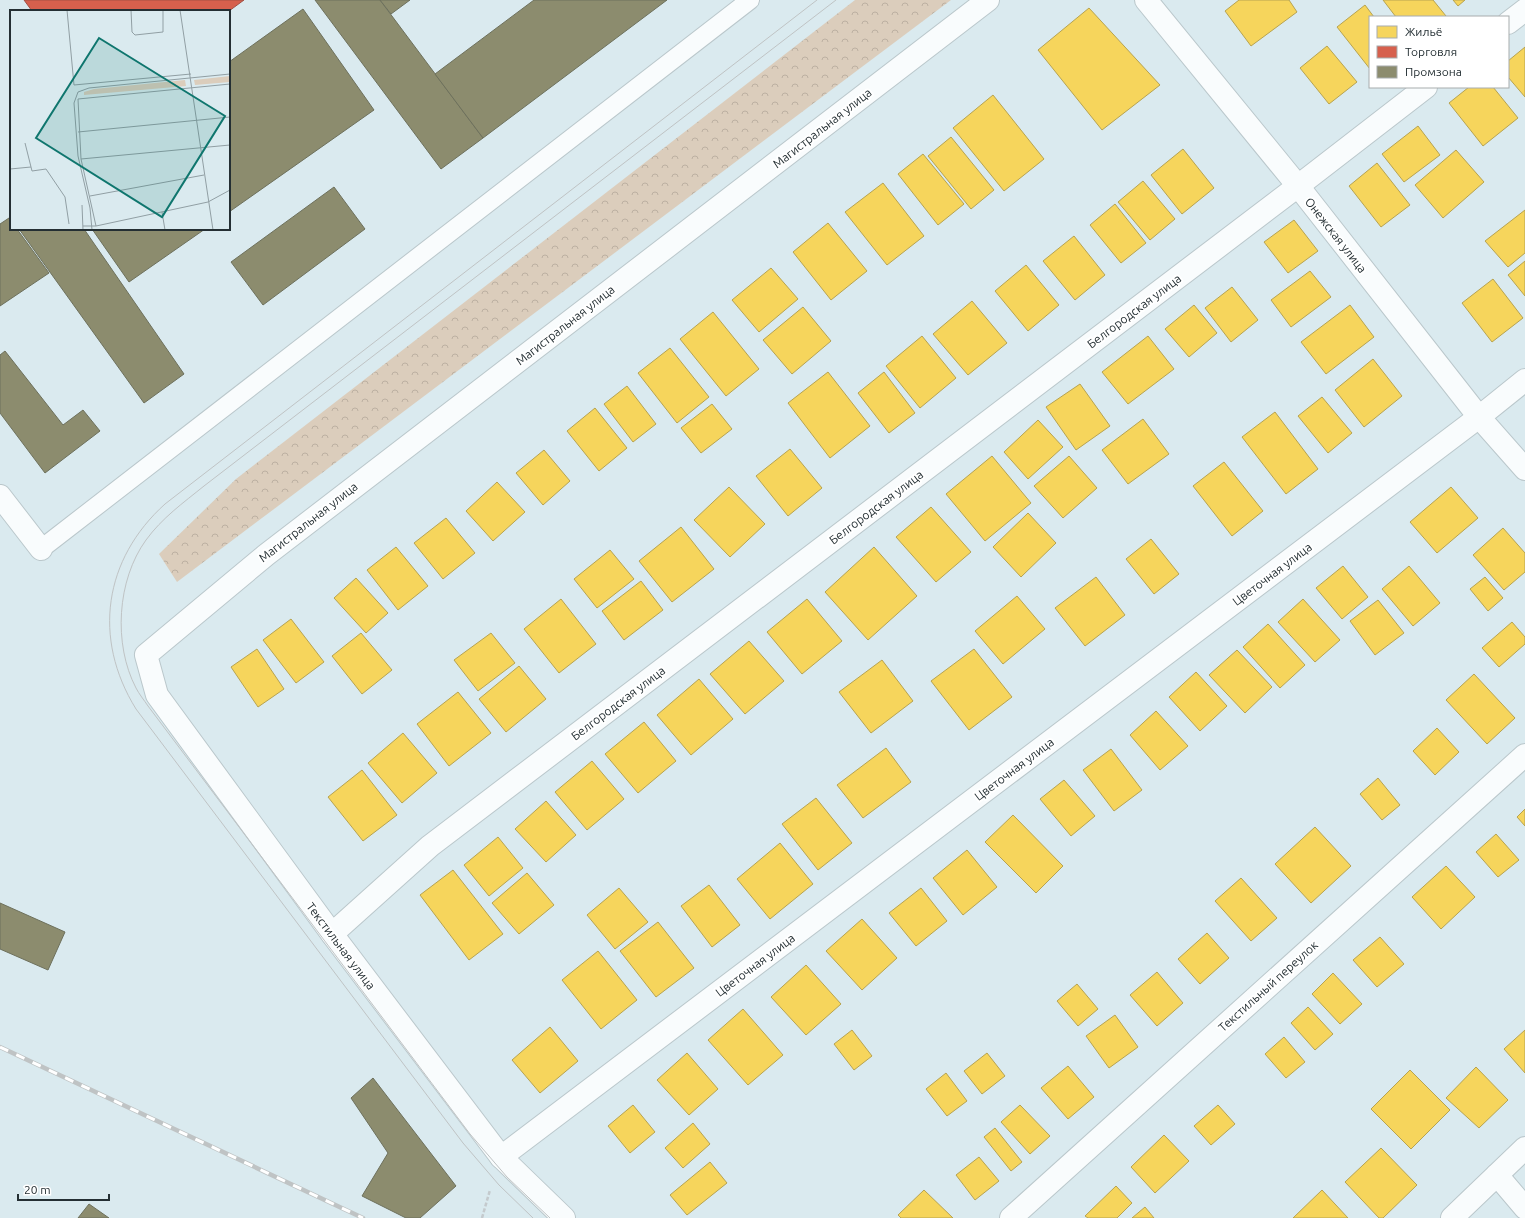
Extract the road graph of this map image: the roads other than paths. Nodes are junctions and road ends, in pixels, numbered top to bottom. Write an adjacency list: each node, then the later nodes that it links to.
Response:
1 (750, 0): 12 (lane)
2 (988, 0): 13 (street, Магистральная улица)
3 (1146, 0): 7 (street, Онежская улица)
4 (1525, 10): 5 (street)
5 (1509, 22)
6 (1425, 88): 7 (street, Белгородская улица)
7 (1298, 186): 9 (street, Онежская улица); 15 (street, Белгородская улица)
8 (1525, 380): 9 (street, Цветочная улица)
9 (1479, 417): 10 (street, Онежская улица); 17 (street, Цветочная улица)
10 (1525, 469)
11 (0, 496): 12 (street)
12 (41, 549)
13 (146, 655): 15 (street, Текстильная улица)
14 (1525, 755): 21 (street, Текстильный переулок)
15 (332, 934): 17 (street, Текстильная улица)
16 (1525, 1148): 18 (street)
17 (501, 1157): 20 (street, Текстильная улица)
18 (1497, 1175): 19 (street); 22 (street)
19 (1525, 1208)
20 (564, 1218)
21 (1011, 1218)
22 (1452, 1218)

